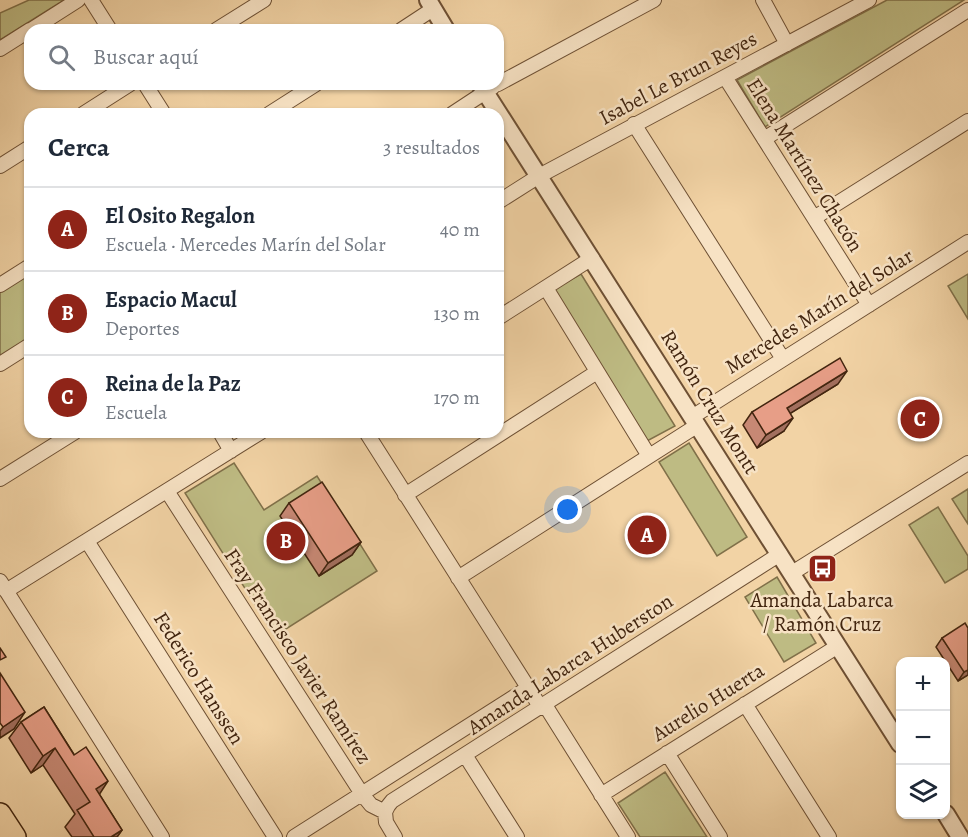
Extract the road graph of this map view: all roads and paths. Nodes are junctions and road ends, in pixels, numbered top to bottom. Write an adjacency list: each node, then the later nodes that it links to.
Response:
1 (78, 0): 9 (street)
2 (91, 0): 10 (street)
3 (264, 0): 11 (street)
4 (654, 0): 18 (street)
5 (763, 0): 15 (street)
6 (869, 0): 15 (street, Isabel Le Brun Reyes)
7 (430, 5): 12 (street); 13 (street)
8 (968, 10): 32 (street)
9 (40, 24)
10 (106, 24)
11 (226, 24)
12 (408, 24)
13 (442, 24)
14 (24, 34): 16 (street)
15 (787, 44): 17 (street, Isabel Le Brun Reyes)
16 (0, 49)
17 (725, 77): 31 (street, Isabel Le Brun Reyes); 32 (street, Elena Martínez Chacón)
18 (504, 79)
19 (121, 90): 24 (street)
20 (149, 90): 25 (street)
21 (307, 90): 26 (street)
22 (485, 90): 27 (street)
23 (492, 90): 28 (street, Ramón Cruz Montt)
24 (92, 108)
25 (160, 108)
26 (278, 108)
27 (460, 108)
28 (502, 108)
29 (504, 112): 35 (street, Ramón Cruz Montt)
30 (968, 121): 37 (street)
31 (634, 124): 35 (street, Isabel Le Brun Reyes); 46 (street)
32 (764, 139): 37 (street, Elena Martínez Chacón)
33 (24, 151): 34 (street)
34 (0, 166)
35 (539, 176): 36 (street, Isabel Le Brun Reyes); 39 (street, Ramón Cruz Montt)
36 (504, 197)
37 (814, 218): 43 (street, Elena Martínez Chacón)
38 (968, 242): 43 (street, Mercedes Marín del Solar)
39 (592, 258): 42 (street); 49 (street, Ramón Cruz Montt)
40 (24, 270): 41 (street)
41 (0, 285)
42 (546, 288): 44 (street); 48 (street)
43 (869, 305): 46 (street, Mercedes Marín del Solar)
44 (504, 314)
45 (24, 349): 47 (street)
46 (783, 359): 49 (street, Mercedes Marín del Solar)
47 (0, 364)
48 (597, 372): 50 (street); 57 (street)
49 (695, 421): 57 (street, Mercedes Marín del Solar); 63 (street, Ramón Cruz Montt)
50 (504, 432)
51 (65, 438): 59 (street)
52 (224, 438): 56 (street)
53 (251, 438): 56 (street)
54 (370, 438): 61 (street)
55 (494, 438): 61 (street)
56 (231, 450): 60 (street)
57 (649, 456): 65 (street, Mercedes Marín del Solar)
58 (968, 463): 64 (street)
59 (0, 479)
60 (167, 491): 62 (street); 74 (street, Fray Francisco Javier Ramírez)
61 (405, 495): 65 (street)
62 (87, 541): 66 (street); 83 (street, Federico Hanssen)
63 (780, 554): 64 (street, Ramón Cruz Montt); 70 (street, Amanda Labarca Huberston)
64 (792, 573): 67 (street, Ramón Cruz Montt)
65 (458, 578): 68 (street)
66 (3, 586): 82 (street)
67 (838, 645): 69 (street, Aurelio Huerta); 71 (street, Ramón Cruz Montt)
68 (528, 688): 70 (street); 74 (street, Amanda Labarca Huberston)
69 (744, 704): 72 (street, Aurelio Huerta); 89 (street)
70 (543, 706): 73 (street, Amanda Labarca Huberston); 75 (street)
71 (896, 738)
72 (667, 753): 75 (street, Aurelio Huerta); 88 (street)
73 (465, 755): 76 (street, Amanda Labarca Huberston); 86 (street)
74 (362, 794): 76 (street, Fray Francisco Javier Ramírez); 84 (street, Amanda Labarca Huberston)
75 (601, 795): 87 (street)
76 (385, 812): 85 (street)
77 (0, 814): 81 (main road)
78 (948, 819): 90 (street)
79 (0, 831): 80 (highway)
80 (5, 837)
81 (15, 837)
82 (162, 837)
83 (275, 837)
84 (294, 837)
85 (395, 837)
86 (517, 837)
87 (628, 837)
88 (720, 837)
89 (829, 837)
90 (960, 837)

